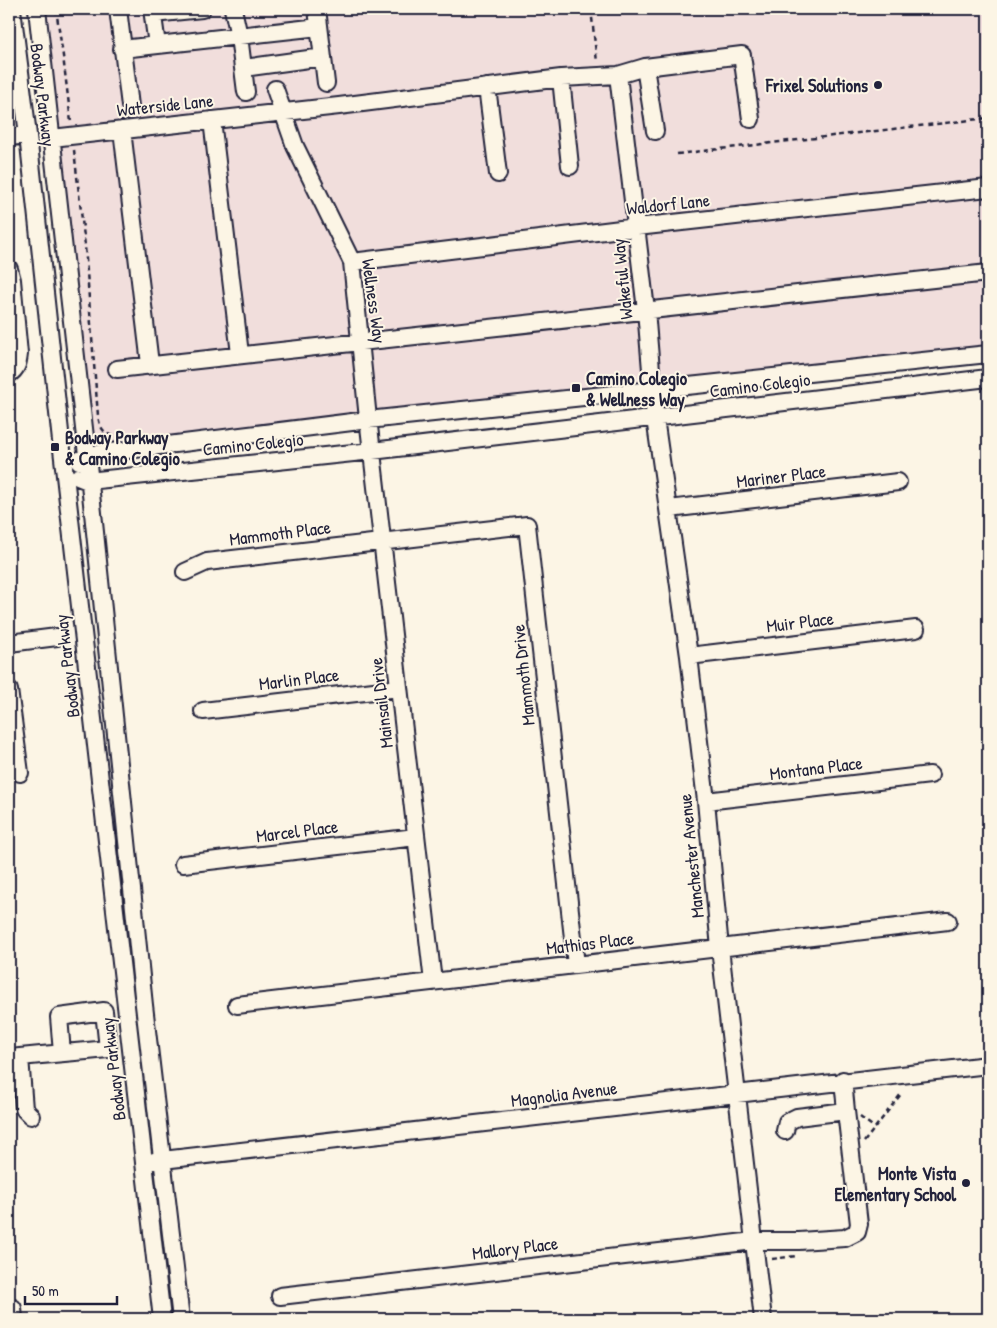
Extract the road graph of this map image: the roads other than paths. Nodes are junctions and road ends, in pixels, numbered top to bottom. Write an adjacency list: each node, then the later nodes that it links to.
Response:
1 (12, 9): 27 (street, Bodway Parkway)
2 (37, 9): 29 (street, Bodway Parkway)
3 (118, 9): 11 (street)
4 (202, 9): 7 (street)
5 (233, 9): 9 (street)
6 (317, 9): 8 (street)
7 (153, 11): 10 (street)
8 (319, 27): 9 (street); 12 (street)
9 (239, 36): 10 (street); 14 (street)
10 (157, 45): 11 (street)
11 (122, 49): 21 (street)
12 (323, 57): 14 (street); 17 (street)
13 (645, 67): 15 (street, Waterside Lane); 23 (street, Waterside Lane); 26 (street)
14 (244, 68): 20 (street)
15 (618, 75): 16 (street, Waterside Lane); 33 (street, Wakeful Way)
16 (561, 78): 18 (street, Waterside Lane); 30 (street)
17 (326, 83)
18 (487, 87): 22 (street, Waterside Lane); 31 (street)
19 (275, 89): 22 (street, Wellness Way)
20 (246, 92)
21 (130, 106)
22 (282, 112): 24 (street, Waterside Lane); 34 (street, Wellness Way)
23 (751, 119)
24 (212, 120): 25 (street, Waterside Lane); 39 (street)
25 (122, 130): 29 (street, Waterside Lane); 41 (street)
26 (655, 131)
27 (28, 135): 28 (street); 50 (street, Bodway Parkway)
28 (9, 137)
29 (52, 138): 49 (street, Bodway Parkway)
30 (570, 166)
31 (498, 174)
32 (988, 188): 33 (street, Waldorf Lane)
33 (637, 227): 34 (street, Waldorf Lane); 37 (street, Wakeful Way)
34 (352, 262): 38 (street, Wellness Way)
35 (9, 269): 43 (street)
36 (988, 272): 37 (street)
37 (646, 310): 38 (street); 45 (street, Wakeful Way)
38 (360, 342): 39 (street); 47 (street, Wellness Way)
39 (240, 354): 41 (street)
40 (988, 354): 45 (street, Camino Colegio)
41 (150, 364): 42 (street)
42 (117, 369)
43 (12, 372)
44 (988, 378): 46 (street, Camino Colegio)
45 (653, 389): 46 (street, Manchester Avenue); 47 (street, Camino Colegio)
46 (655, 418): 48 (street, Camino Colegio); 53 (street, Manchester Avenue)
47 (368, 420): 48 (street, Mainsail Drive); 49 (street, Camino Colegio)
48 (372, 451): 51 (street, Camino Colegio); 54 (street, Mainsail Drive)
49 (87, 455): 50 (street, Camino Colegio); 51 (street, Bodway Parkway)
50 (65, 471): 51 (street, Camino Colegio); 82 (street, Bodway Parkway)
51 (88, 481): 81 (street, Bodway Parkway)
52 (898, 482): 53 (street, Mariner Place)
53 (669, 509): 59 (street, Manchester Avenue)
54 (382, 542): 55 (street, Mammoth Place); 60 (street, Mainsail Drive); 70 (street, Mammoth Drive)
55 (185, 572)
56 (916, 629): 59 (street, Muir Place)
57 (57, 637): 58 (street)
58 (9, 643)
59 (689, 656): 65 (street, Manchester Avenue)
60 (399, 688): 62 (street, Marlin Place); 66 (street, Mainsail Drive)
61 (9, 690): 63 (street)
62 (203, 711)
63 (20, 774)
64 (930, 775): 65 (street, Montana Place)
65 (706, 801): 69 (street, Manchester Avenue)
66 (416, 837): 67 (street, Marcel Place); 71 (street, Mainsail Drive)
67 (183, 864)
68 (948, 921): 69 (street, Mathias Place)
69 (720, 948): 70 (street, Mathias Place); 77 (street, Manchester Avenue)
70 (576, 965): 71 (street, Mathias Place)
71 (433, 982): 72 (street, Mathias Place)
72 (237, 1005)
73 (68, 1053): 74 (street)
74 (14, 1057): 79 (street)
75 (988, 1064): 76 (street, Magnolia Avenue)
76 (843, 1080): 77 (street, Magnolia Avenue); 78 (street)
77 (738, 1094): 81 (street, Magnolia Avenue); 83 (street, Manchester Avenue)
78 (846, 1111): 80 (street); 83 (street, Mallory Place)
79 (30, 1116)
80 (785, 1131)
81 (164, 1160): 82 (street, Magnolia Avenue); 86 (street, Bodway Parkway)
82 (144, 1162): 85 (street, Bodway Parkway)
83 (754, 1240): 84 (street, Mallory Place); 87 (street, Manchester Avenue)
84 (280, 1296)
85 (162, 1319)
86 (181, 1319)
87 (763, 1319)

